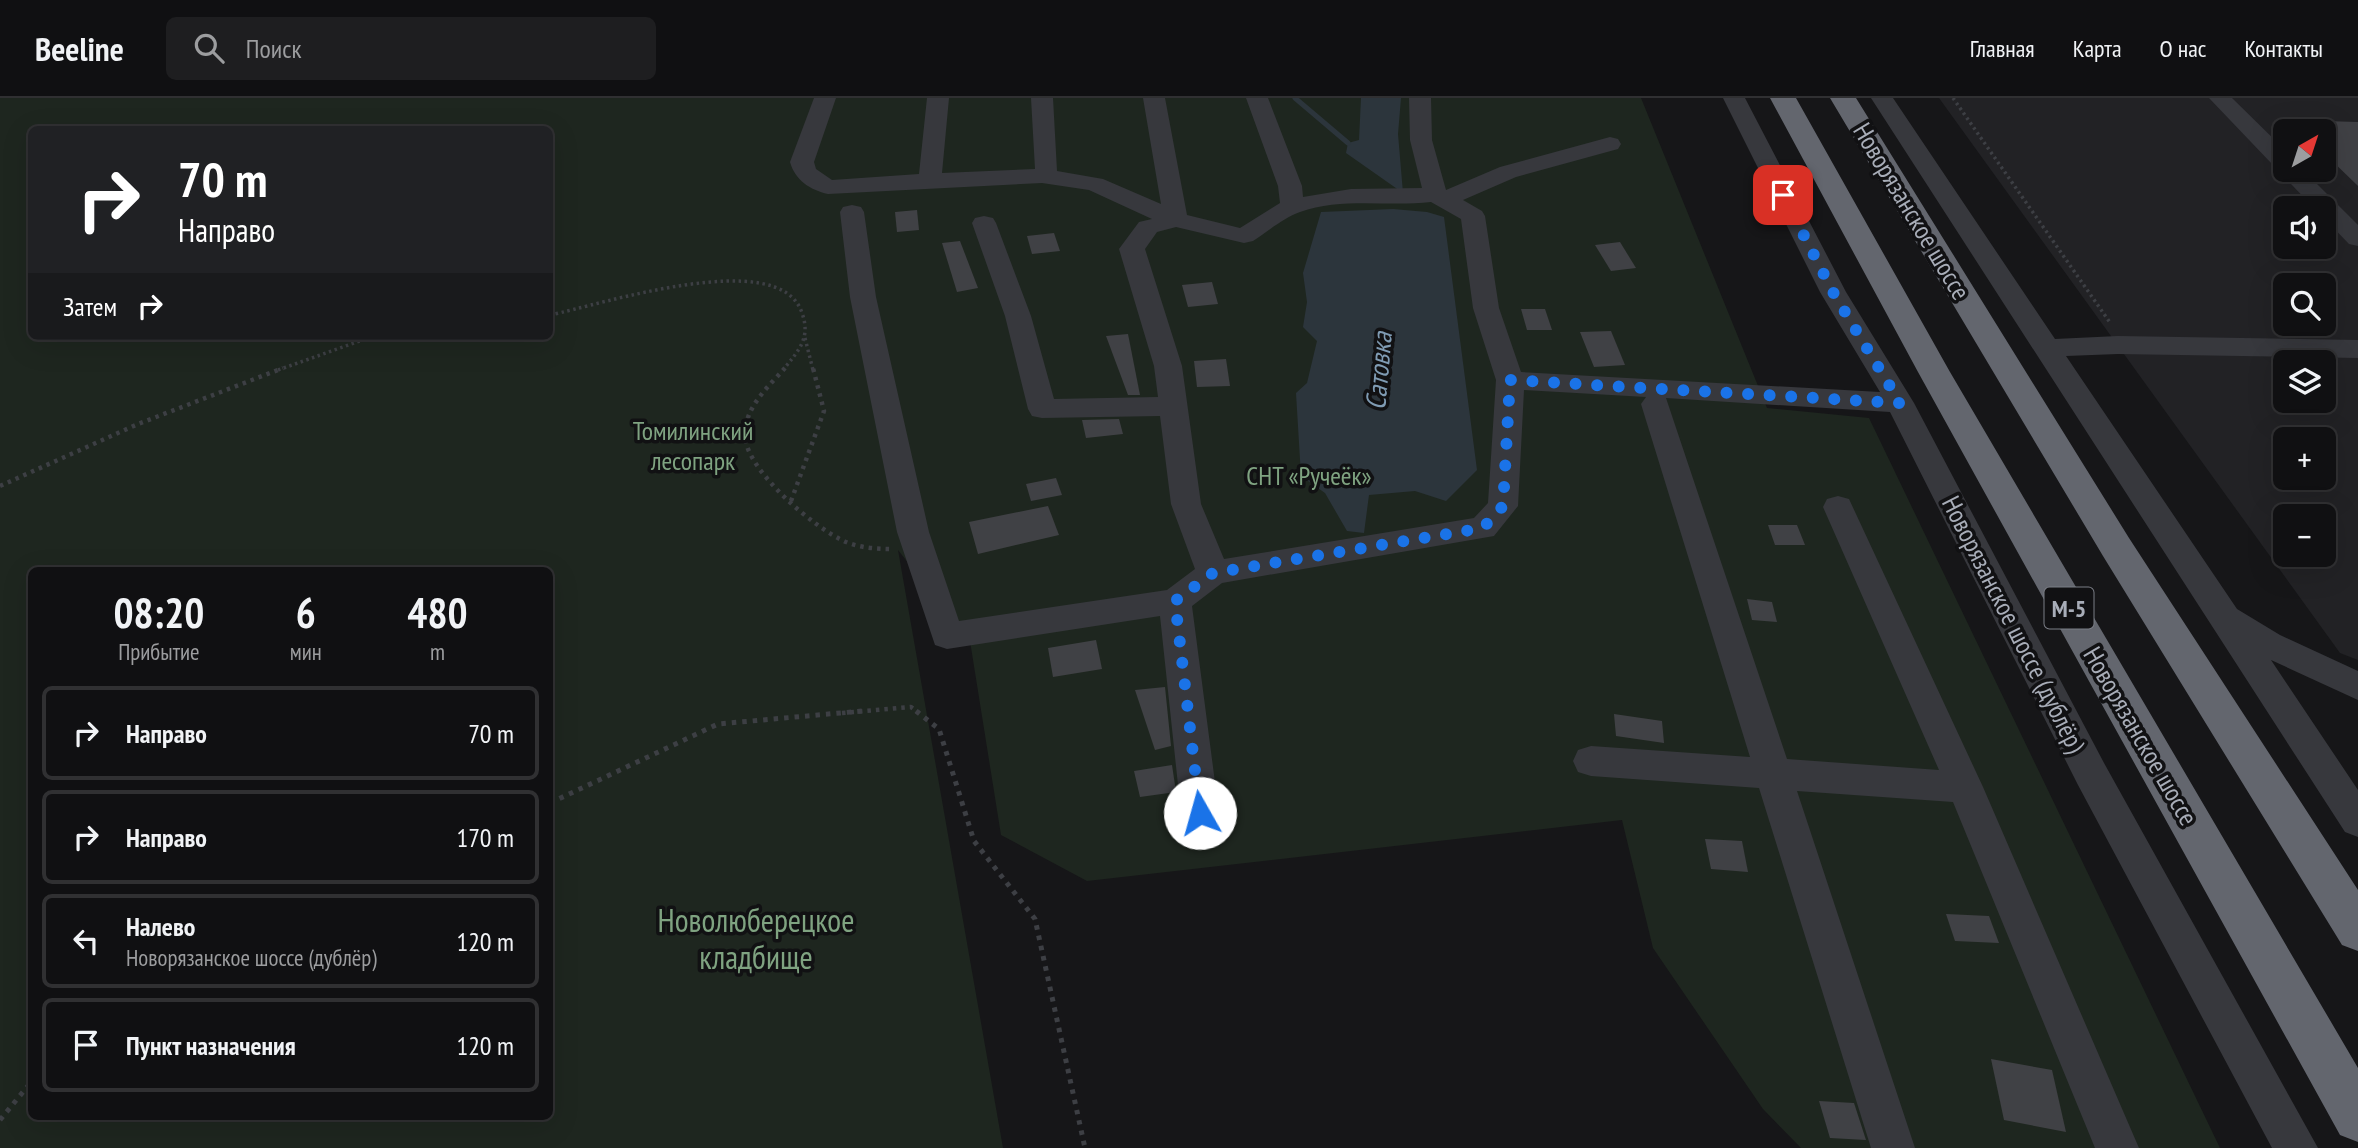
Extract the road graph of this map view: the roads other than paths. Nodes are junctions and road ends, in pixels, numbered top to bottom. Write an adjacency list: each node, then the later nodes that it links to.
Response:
1 (825, 98): 15 (street)
2 (938, 98): 15 (street)
3 (1042, 98): 14 (street)
4 (1154, 98): 20 (street)
5 (1257, 98): 18 (street)
6 (1420, 98): 17 (street)
7 (1734, 98): 26 (street, Новорязанское шоссе (дублёр))
8 (1783, 98): 40 (highway, Новорязанское шоссе / М-5)
9 (1843, 98): 39 (highway, Новорязанское шоссе)
10 (1882, 98): 23 (street)
11 (2220, 98): 13 (street)
12 (1610, 144): 17 (street)
13 (2273, 152)
14 (1042, 176): 15 (street); 20 (street)
15 (935, 180)
16 (2302, 182): 22 (street)
17 (1440, 196): 18 (street); 25 (street)
18 (1292, 206): 20 (street)
19 (852, 212): 31 (street)
20 (1176, 220): 28 (street)
21 (984, 223): 28 (street)
22 (2358, 239)
23 (2046, 348): 24 (street); 32 (street)
24 (2358, 349)
25 (1510, 380): 26 (street); 30 (street)
26 (1900, 403): 43 (street, Новорязанское шоссе (дублёр))
27 (1655, 404): 35 (street)
28 (1173, 406): 30 (street)
29 (1838, 507): 36 (street)
30 (1213, 573): 31 (street)
31 (1175, 601): 37 (street)
32 (2217, 610): 33 (street); 38 (street)
33 (2358, 686)
34 (1591, 761): 35 (street)
35 (1773, 772): 36 (street); 41 (street)
36 (1965, 788): 42 (street)
37 (1200, 813)
38 (2358, 821)
39 (2358, 930)
40 (2358, 1117)
41 (1893, 1148)
42 (2117, 1148)
43 (2296, 1148)

